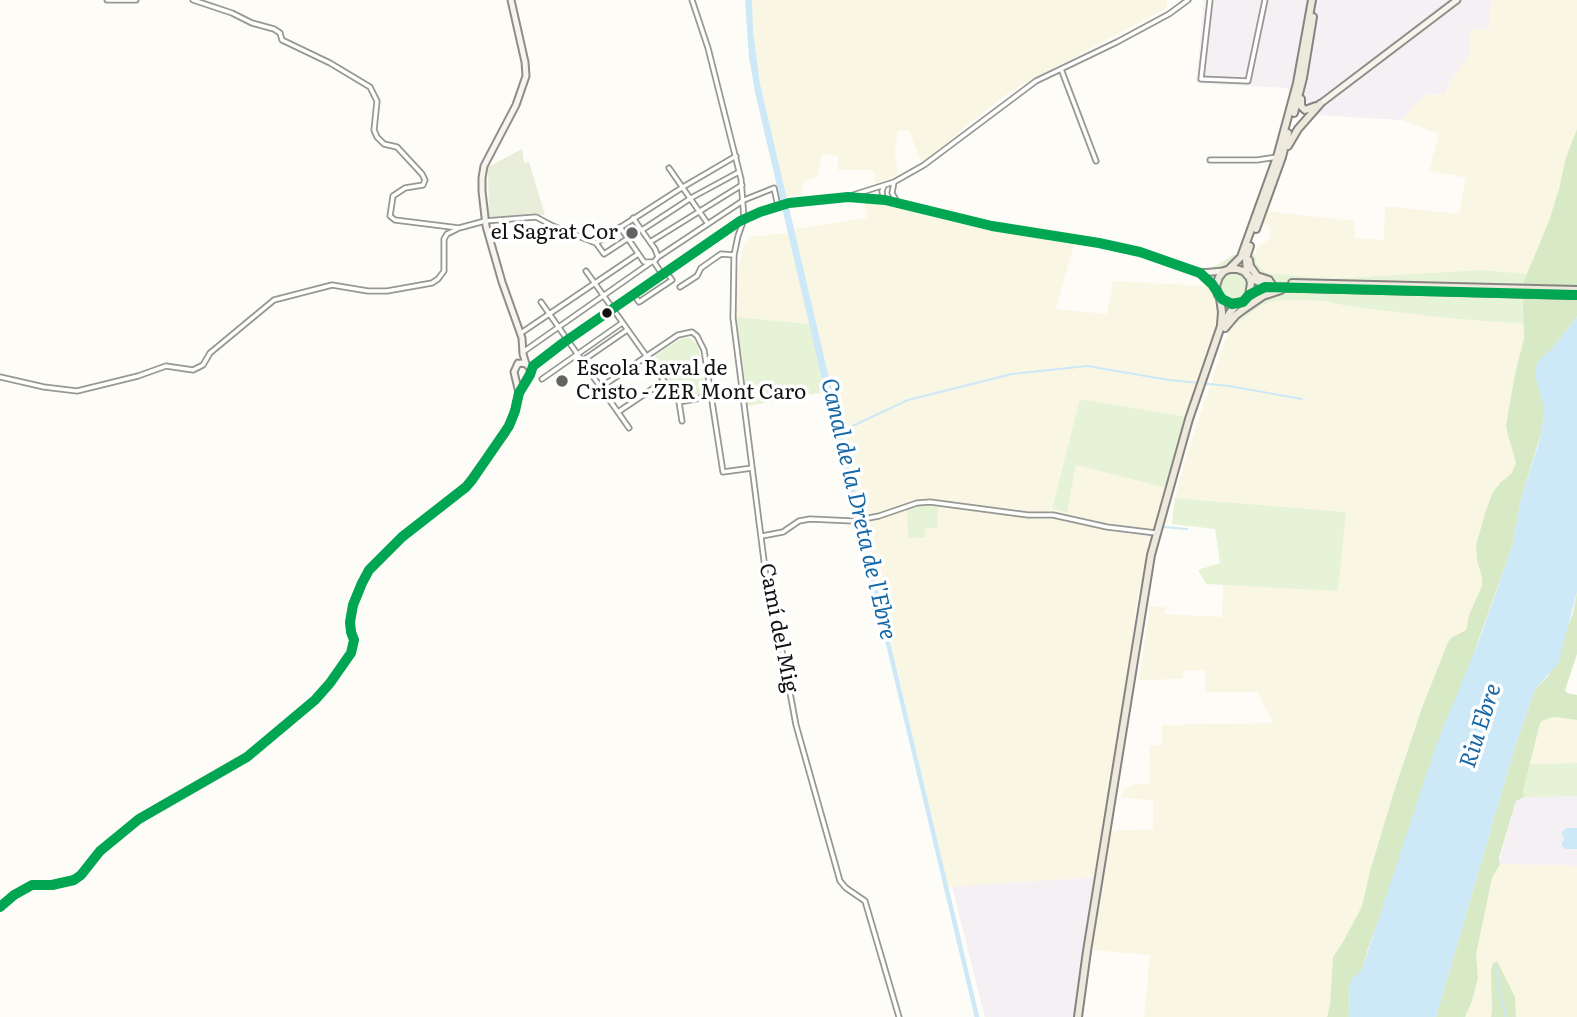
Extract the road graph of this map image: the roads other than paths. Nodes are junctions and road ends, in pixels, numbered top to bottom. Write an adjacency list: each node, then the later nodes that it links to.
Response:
1 (107, 0): 2 (street)
2 (136, 0)
3 (193, 0): 37 (street)
4 (512, 0): 34 (street)
5 (692, 0): 14 (street, Camí del Mig)
6 (1188, 0): 11 (street)
7 (1210, 0): 8 (street)
8 (1265, 0)
9 (1314, 0): 12 (main road); 15 (main road)
10 (1457, 0): 13 (street)
11 (1061, 69): 17 (street); 20 (street)
12 (1303, 78): 13 (main road); 15 (main road)
13 (1321, 104): 15 (main road)
14 (736, 156): 19 (street, Camí del Mig); 23 (street)
15 (1280, 157): 16 (street); 40 (main road); 47 (main road)
16 (1210, 160)
17 (1096, 161)
18 (669, 167): 23 (street)
19 (739, 172): 21 (street, Camí del Mig); 26 (street)
20 (894, 182): 22 (street); 24 (street)
21 (742, 185): 28 (street, Camí del Mig); 31 (street)
22 (884, 186): 25 (street); 27 (street)
23 (683, 187): 26 (street); 32 (street)
24 (891, 190): 27 (street); 29 (street)
25 (848, 197): 27 (street); 30 (street)
26 (691, 198): 31 (street); 38 (street)
27 (884, 199): 29 (street)
28 (744, 200): 30 (street); 33 (street, Camí del Mig); 35 (street)
29 (897, 202): 50 (street)
30 (780, 205): 33 (street)
31 (700, 211): 35 (street); 41 (street)
32 (634, 218): 36 (street); 38 (street)
33 (744, 219): 44 (street, Camí del Mig); 49 (street)
34 (485, 221): 37 (street); 42 (street); 70 (street)
35 (708, 224): 45 (street)
36 (620, 227): 39 (street); 42 (street)
37 (459, 228): 79 (street)
38 (642, 230): 41 (street)
39 (628, 239): 42 (street); 43 (street)
40 (1252, 241): 51 (main road); 53 (main road)
41 (650, 242): 45 (street)
42 (596, 243)
43 (638, 254): 46 (street); 52 (street)
44 (734, 255): 54 (street); 91 (street, Camí del Mig)
45 (659, 257): 46 (street)
46 (652, 262): 49 (street); 61 (street)
47 (1226, 270): 50 (street); 51 (main road); 59 (main road)
48 (586, 271): 52 (street)
49 (664, 273): 58 (street); 58 (street)
50 (1200, 273): 59 (street)
51 (1248, 276): 53 (main road); 60 (main road)
52 (594, 283): 61 (street); 65 (street)
53 (1278, 283): 56 (main road)
54 (680, 287)
55 (1308, 288): 56 (main road); 60 (main road); 75 (main road)
56 (1481, 291): 57 (main road)
57 (1577, 292)
58 (634, 295): 64 (street)
59 (1218, 295): 63 (main road); 67 (main road)
60 (1249, 295): 63 (main road)
61 (603, 296): 64 (street); 68 (street)
62 (541, 302): 65 (street)
63 (1238, 303): 67 (main road)
64 (612, 310): 66 (street); 71 (street)
65 (549, 314): 68 (street); 70 (street)
66 (622, 323): 69 (street); 73 (street)
67 (1221, 326): 75 (main road)
68 (559, 327): 71 (street); 72 (street)
69 (627, 330): 74 (street); 76 (street)
70 (520, 334): 72 (street)
71 (568, 340): 73 (street); 78 (street)
72 (523, 353): 77 (street); 78 (street)
73 (578, 355): 76 (street); 82 (street)
74 (646, 356): 83 (street); 84 (street); 86 (street)
75 (1211, 357): 92 (main road)
76 (582, 361): 84 (street)
77 (517, 365): 78 (street); 80 (street)
78 (528, 367): 81 (street)
79 (0, 377)
80 (516, 377): 81 (street); 85 (street)
81 (527, 378): 85 (street)
82 (542, 379)
83 (664, 381): 87 (street); 88 (street)
84 (601, 387): 88 (street)
85 (519, 393): 94 (street)
86 (711, 396): 87 (street); 91 (street)
87 (679, 402): 89 (street)
88 (618, 412): 90 (street)
89 (682, 421)
90 (629, 428)
91 (752, 468): 93 (street, Camí del Mig)
92 (1156, 533): 93 (street); 96 (main road)
93 (762, 536): 95 (street, Camí del Mig)
94 (0, 907)
95 (899, 1017)
96 (1079, 1017)

